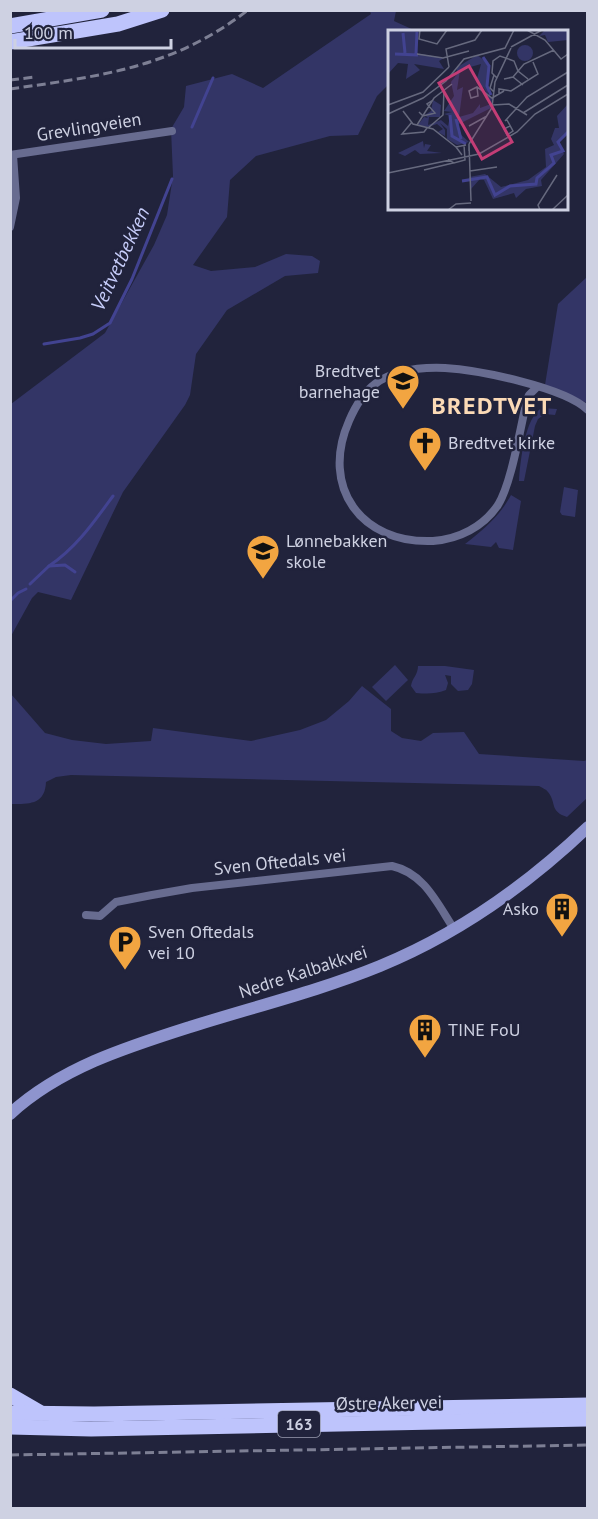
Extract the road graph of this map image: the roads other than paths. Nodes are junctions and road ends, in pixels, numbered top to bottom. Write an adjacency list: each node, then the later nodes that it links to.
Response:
1 (102, 10): 3 (highway)
2 (162, 10): 4 (highway)
3 (10, 26)
4 (10, 42)
5 (172, 131): 6 (street, Grevlingveien)
6 (12, 155): 7 (street)
7 (10, 227)
8 (537, 387): 8 (street); 9 (street)
9 (588, 410)
10 (588, 827): 12 (main road, Nedre Kalbakkvei)
11 (86, 915): 12 (street, Sven Oftedals vei)
12 (454, 929): 13 (main road, Nedre Kalbakkvei)
13 (10, 1114)
14 (10, 1395): 17 (highway)
15 (588, 1405): 17 (highway, Østre Aker vei / 163)
16 (10, 1413): 17 (highway, Østre Aker vei / 163)
17 (44, 1414)
18 (588, 1419): 19 (highway, Østre Aker vei / 163)
19 (10, 1427)

